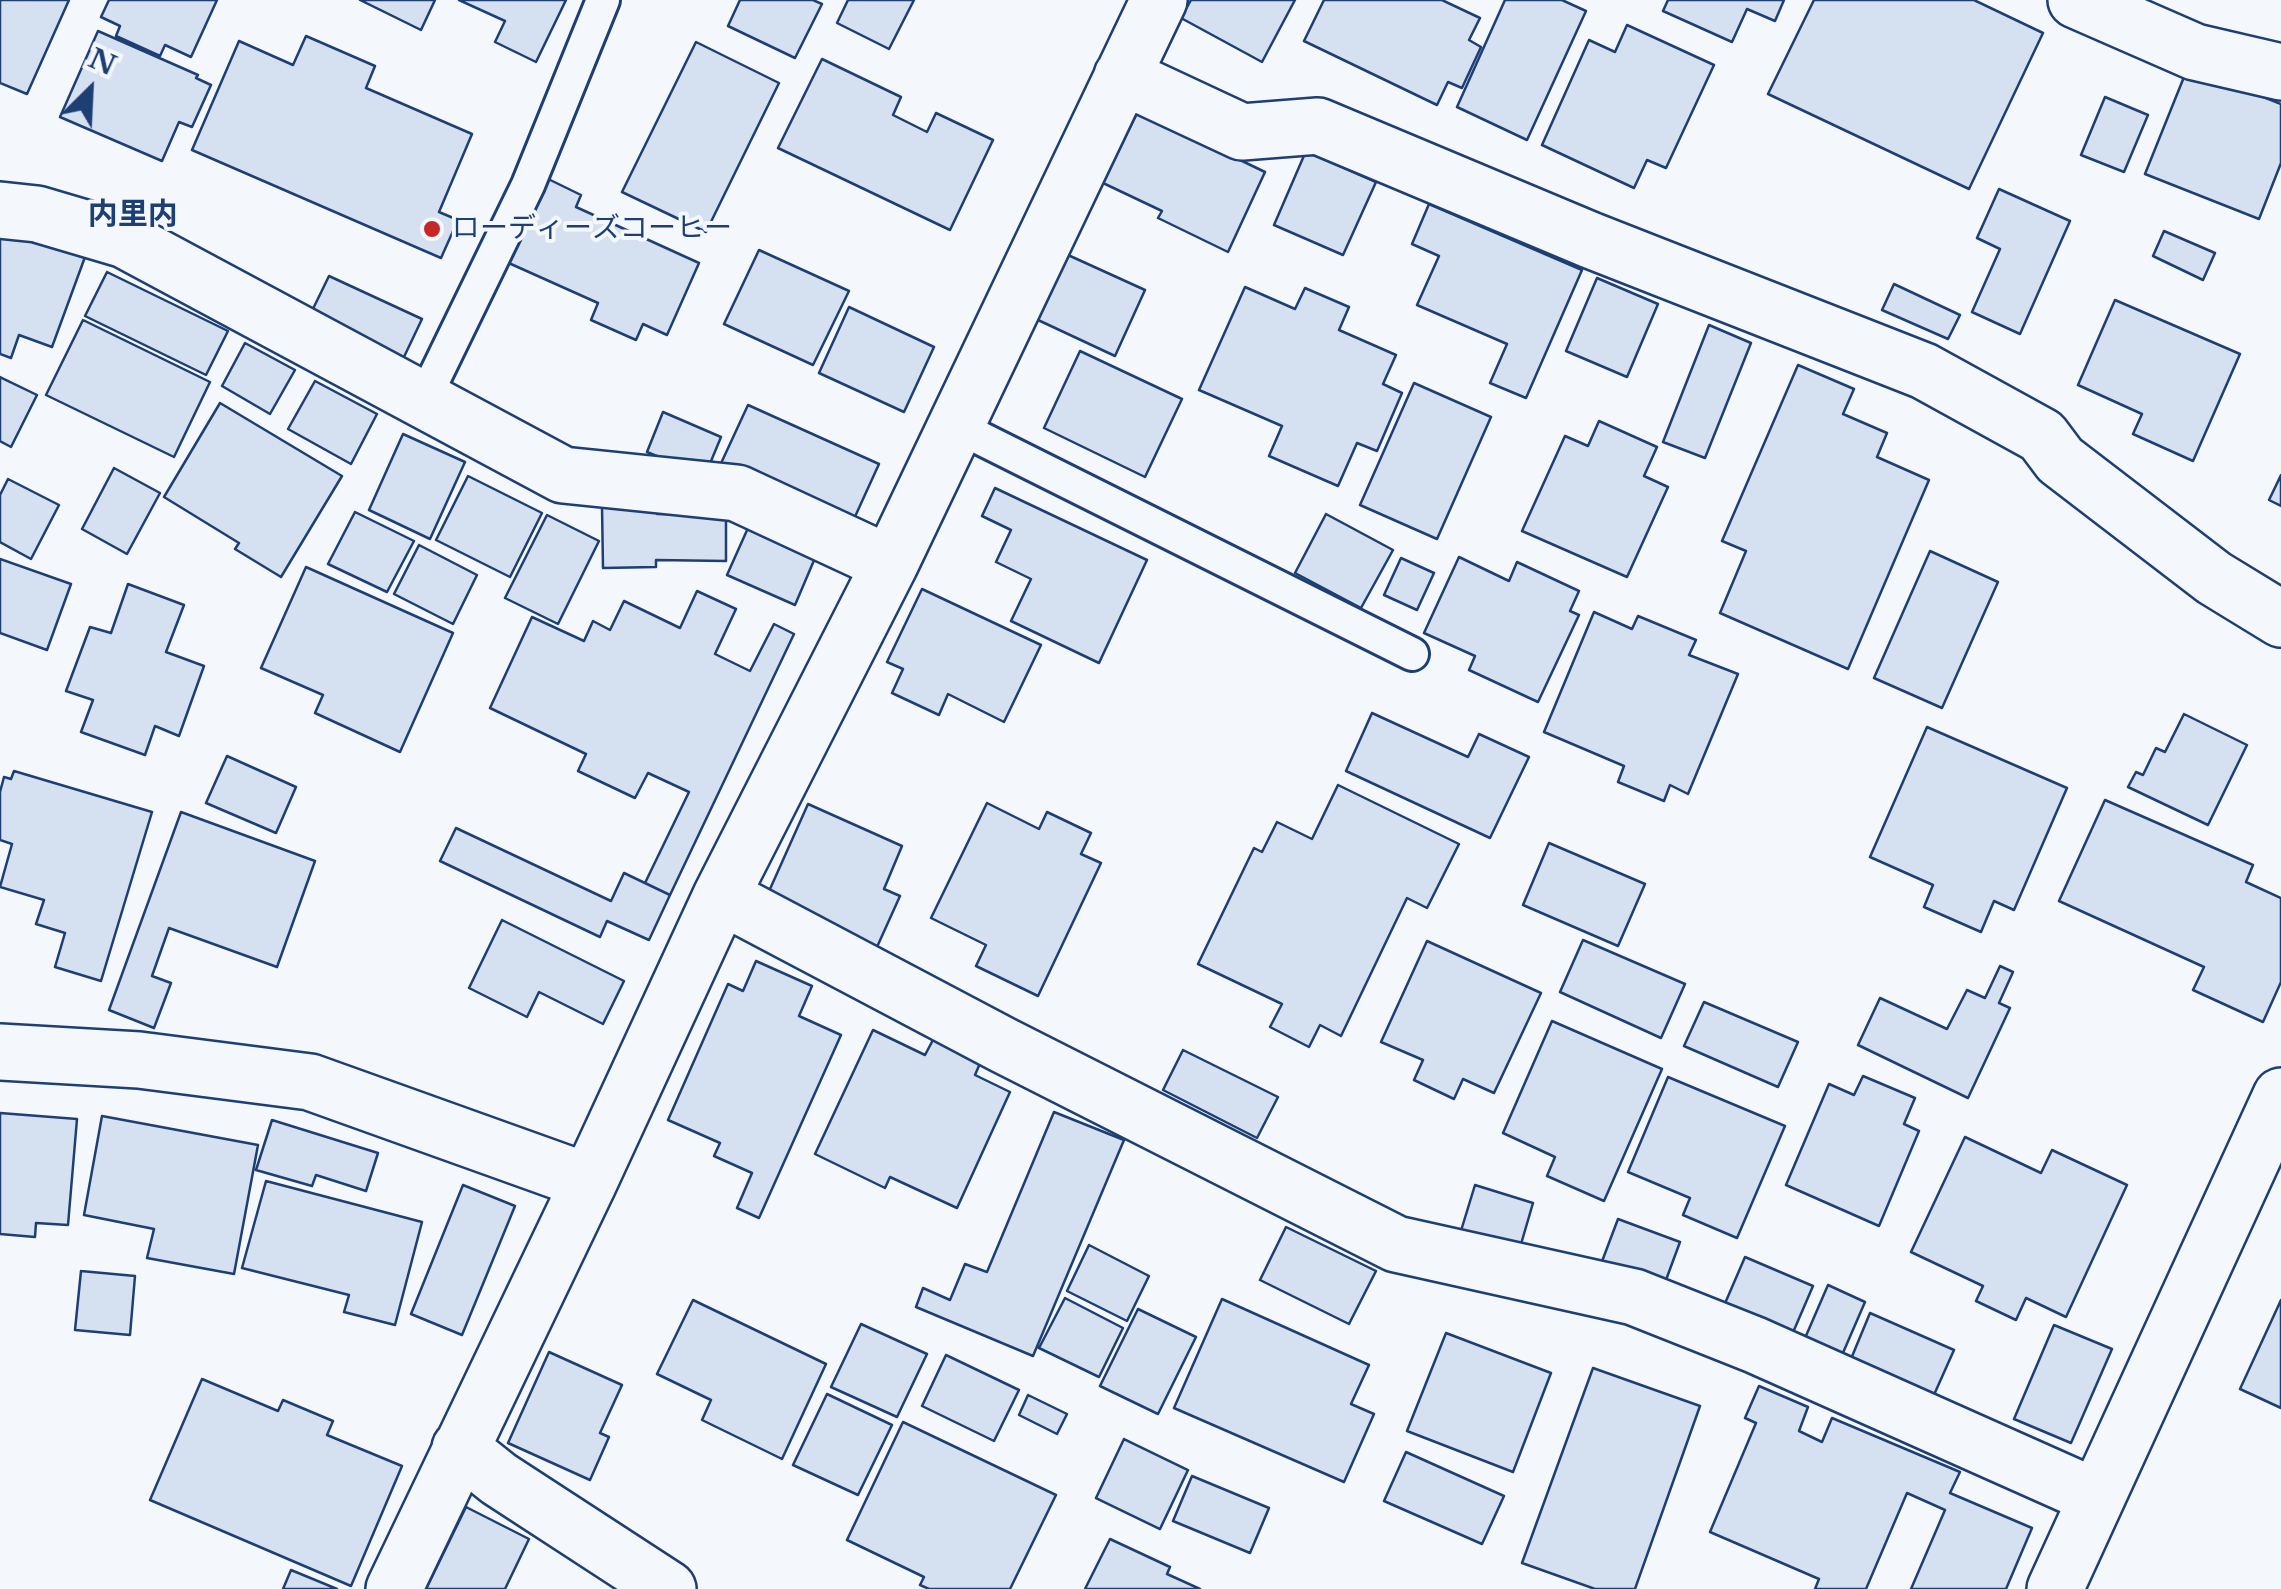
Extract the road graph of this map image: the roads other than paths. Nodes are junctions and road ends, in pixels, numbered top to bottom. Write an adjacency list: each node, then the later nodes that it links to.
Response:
1 (603, 0): 7 (lane)
2 (1159, 0): 5 (street)
3 (2076, 0): 4 (street)
4 (2281, 72)
5 (1122, 76): 8 (street); 10 (street)
6 (0, 210): 7 (street)
7 (423, 400): 9 (street)
8 (954, 425): 9 (street); 11 (lane)
9 (890, 564): 12 (street)
10 (2281, 619)
11 (1412, 654)
12 (721, 896): 15 (street); 17 (street)
13 (0, 1052): 15 (street)
14 (2281, 1096): 17 (street)
15 (589, 1182): 16 (street)
16 (460, 1448): 18 (street); 19 (street)
17 (2096, 1496): 20 (street)
18 (651, 1584)
19 (394, 1589)
20 (2054, 1589)

